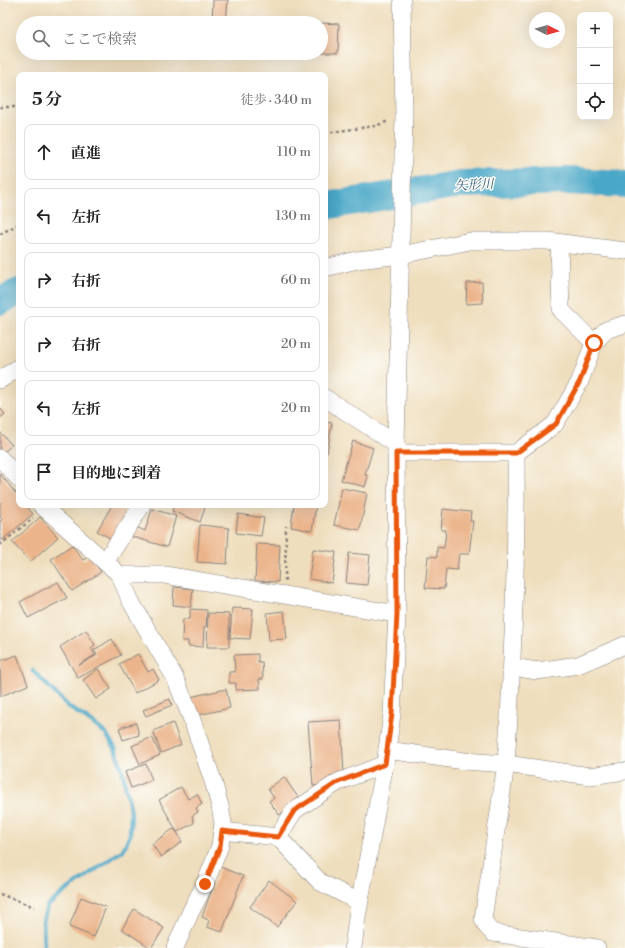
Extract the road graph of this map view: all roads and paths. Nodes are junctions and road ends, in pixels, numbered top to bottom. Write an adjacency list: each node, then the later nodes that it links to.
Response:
1 (402, 0): 4 (street)
2 (0, 107): 3 (path)
3 (16, 107)
4 (404, 115): 5 (path); 10 (street)
5 (328, 133)
6 (16, 226): 7 (path)
7 (0, 234)
8 (559, 243): 9 (street); 10 (street); 13 (street)
9 (625, 251)
10 (401, 255): 11 (street); 17 (street)
11 (328, 267)
12 (625, 324): 13 (street)
13 (594, 343): 18 (street)
14 (16, 369): 15 (street)
15 (0, 380)
16 (328, 400): 17 (street)
17 (396, 449): 18 (street); 29 (street)
18 (516, 453): 31 (street)
19 (0, 458): 20 (street)
20 (16, 476)
21 (42, 508): 25 (path)
22 (44, 508): 26 (street)
23 (140, 508): 26 (street)
24 (286, 526): 28 (path)
25 (0, 545)
26 (105, 562): 27 (street)
27 (120, 575): 28 (street); 35 (street)
28 (285, 595): 29 (street)
29 (397, 614): 32 (street)
30 (625, 645): 31 (street)
31 (513, 667): 33 (street)
32 (386, 757): 33 (street); 36 (street); 38 (street)
33 (506, 764): 34 (street); 42 (street)
34 (625, 771)
35 (222, 831): 36 (street); 40 (street)
36 (278, 837): 38 (street)
37 (0, 894): 39 (path)
38 (359, 902): 41 (street)
39 (34, 907)
40 (175, 948)
41 (353, 948)
42 (597, 948)

